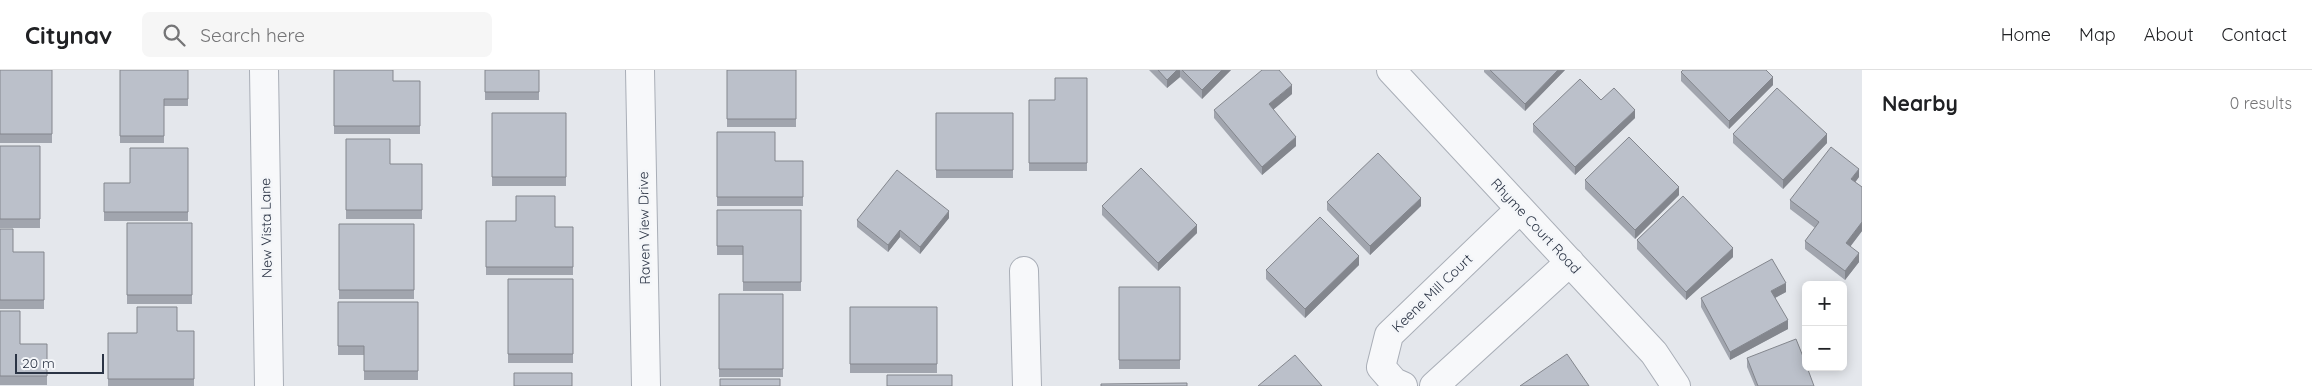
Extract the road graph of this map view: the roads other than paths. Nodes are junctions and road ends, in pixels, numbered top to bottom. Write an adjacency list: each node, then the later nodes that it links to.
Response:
1 (264, 70): 7 (street, New Vista Lane)
2 (640, 70): 8 (street, Raven View Drive)
3 (1391, 70): 4 (street, Rhyme Court Road)
4 (1520, 209): 5 (street, Rhyme Court Road); 10 (street, Keene Mill Court)
5 (1570, 262): 11 (street); 12 (street, Rhyme Court Road)
6 (1024, 271): 9 (street)
7 (268, 386)
8 (646, 386)
9 (1027, 386)
10 (1403, 386)
11 (1434, 386)
12 (1676, 386)

